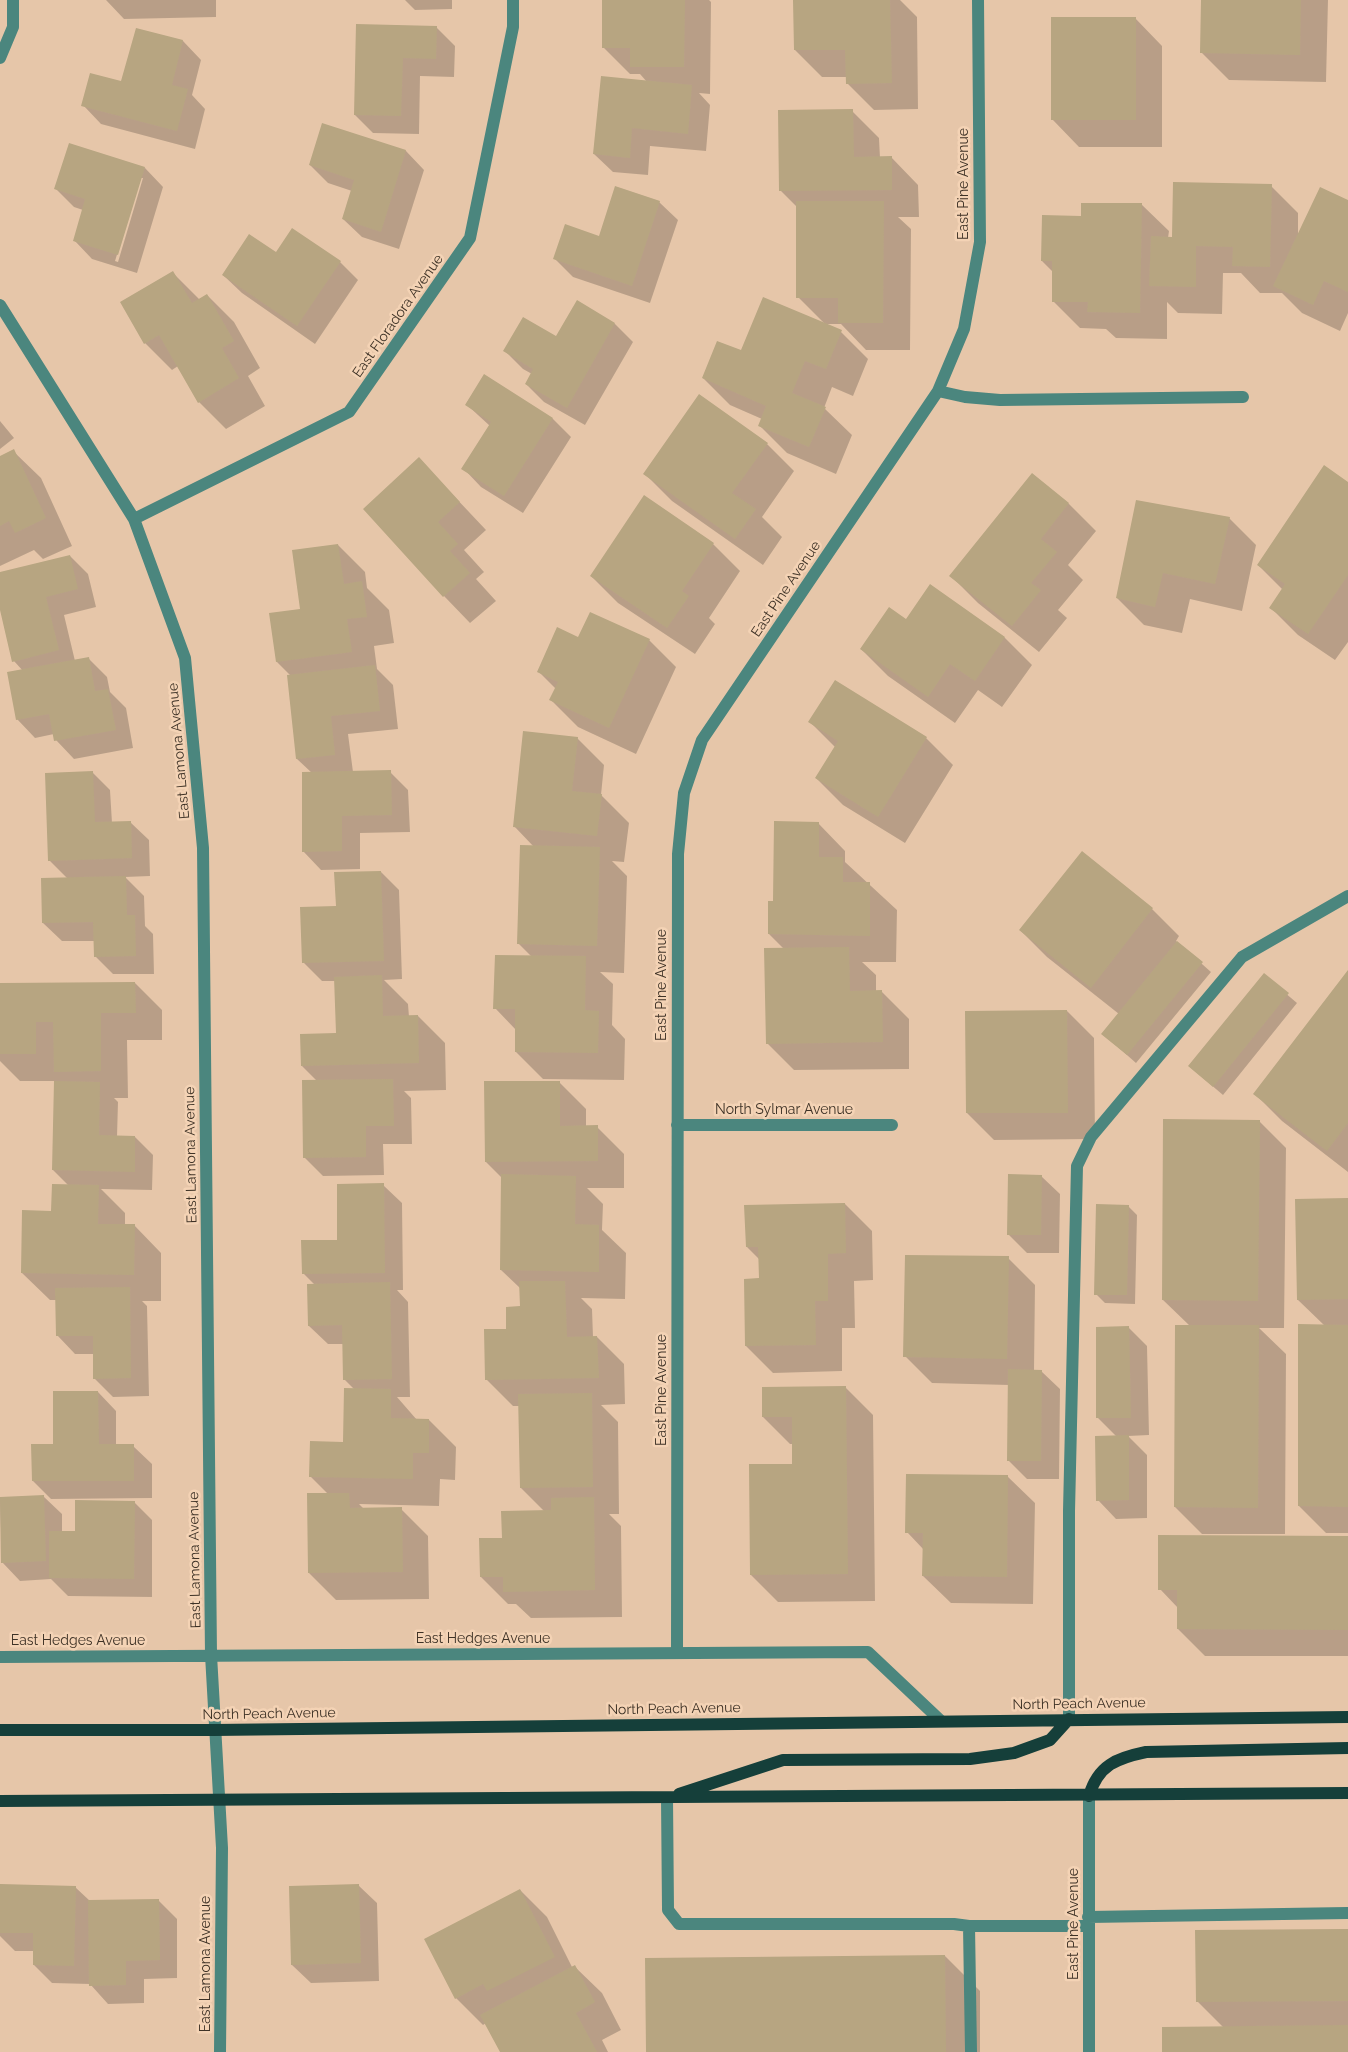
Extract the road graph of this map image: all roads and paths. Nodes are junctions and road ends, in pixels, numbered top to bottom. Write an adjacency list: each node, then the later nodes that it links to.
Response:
1 (13, 0): 4 (street)
2 (513, 0): 8 (street, East Floradora Avenue)
3 (978, 0): 6 (street, East Pine Avenue)
4 (0, 58)
5 (0, 305): 8 (street, East Lamona Avenue)
6 (938, 392): 7 (street); 10 (street, East Pine Avenue)
7 (1243, 397)
8 (134, 519): 13 (street, East Lamona Avenue)
9 (1348, 896): 16 (street)
10 (677, 1125): 11 (street, North Sylmar Avenue); 12 (street, East Pine Avenue)
11 (892, 1125)
12 (677, 1653): 13 (street, East Hedges Avenue); 17 (street, East Hedges Avenue)
13 (211, 1655): 14 (street, East Hedges Avenue); 19 (street, East Lamona Avenue)
14 (0, 1657)
15 (1348, 1717): 16 (main road, North Peach Avenue)
16 (1069, 1719): 17 (main road, North Peach Avenue); 23 (main road)
17 (940, 1720): 19 (main road, North Peach Avenue)
18 (0, 1730): 19 (main road, North Peach Avenue)
19 (214, 1730): 25 (street, East Lamona Avenue)
20 (1348, 1748): 22 (main road)
21 (1348, 1793): 22 (main road)
22 (1089, 1796): 23 (main road); 27 (street, East Pine Avenue)
23 (667, 1798): 25 (main road); 28 (street)
24 (0, 1802): 25 (main road)
25 (220, 1802): 29 (street, East Lamona Avenue)
26 (1348, 1913): 27 (street)
27 (1088, 1921): 28 (street); 31 (street, East Pine Avenue)
28 (969, 1926): 30 (street)
29 (220, 2052)
30 (971, 2052)
31 (1089, 2052)

